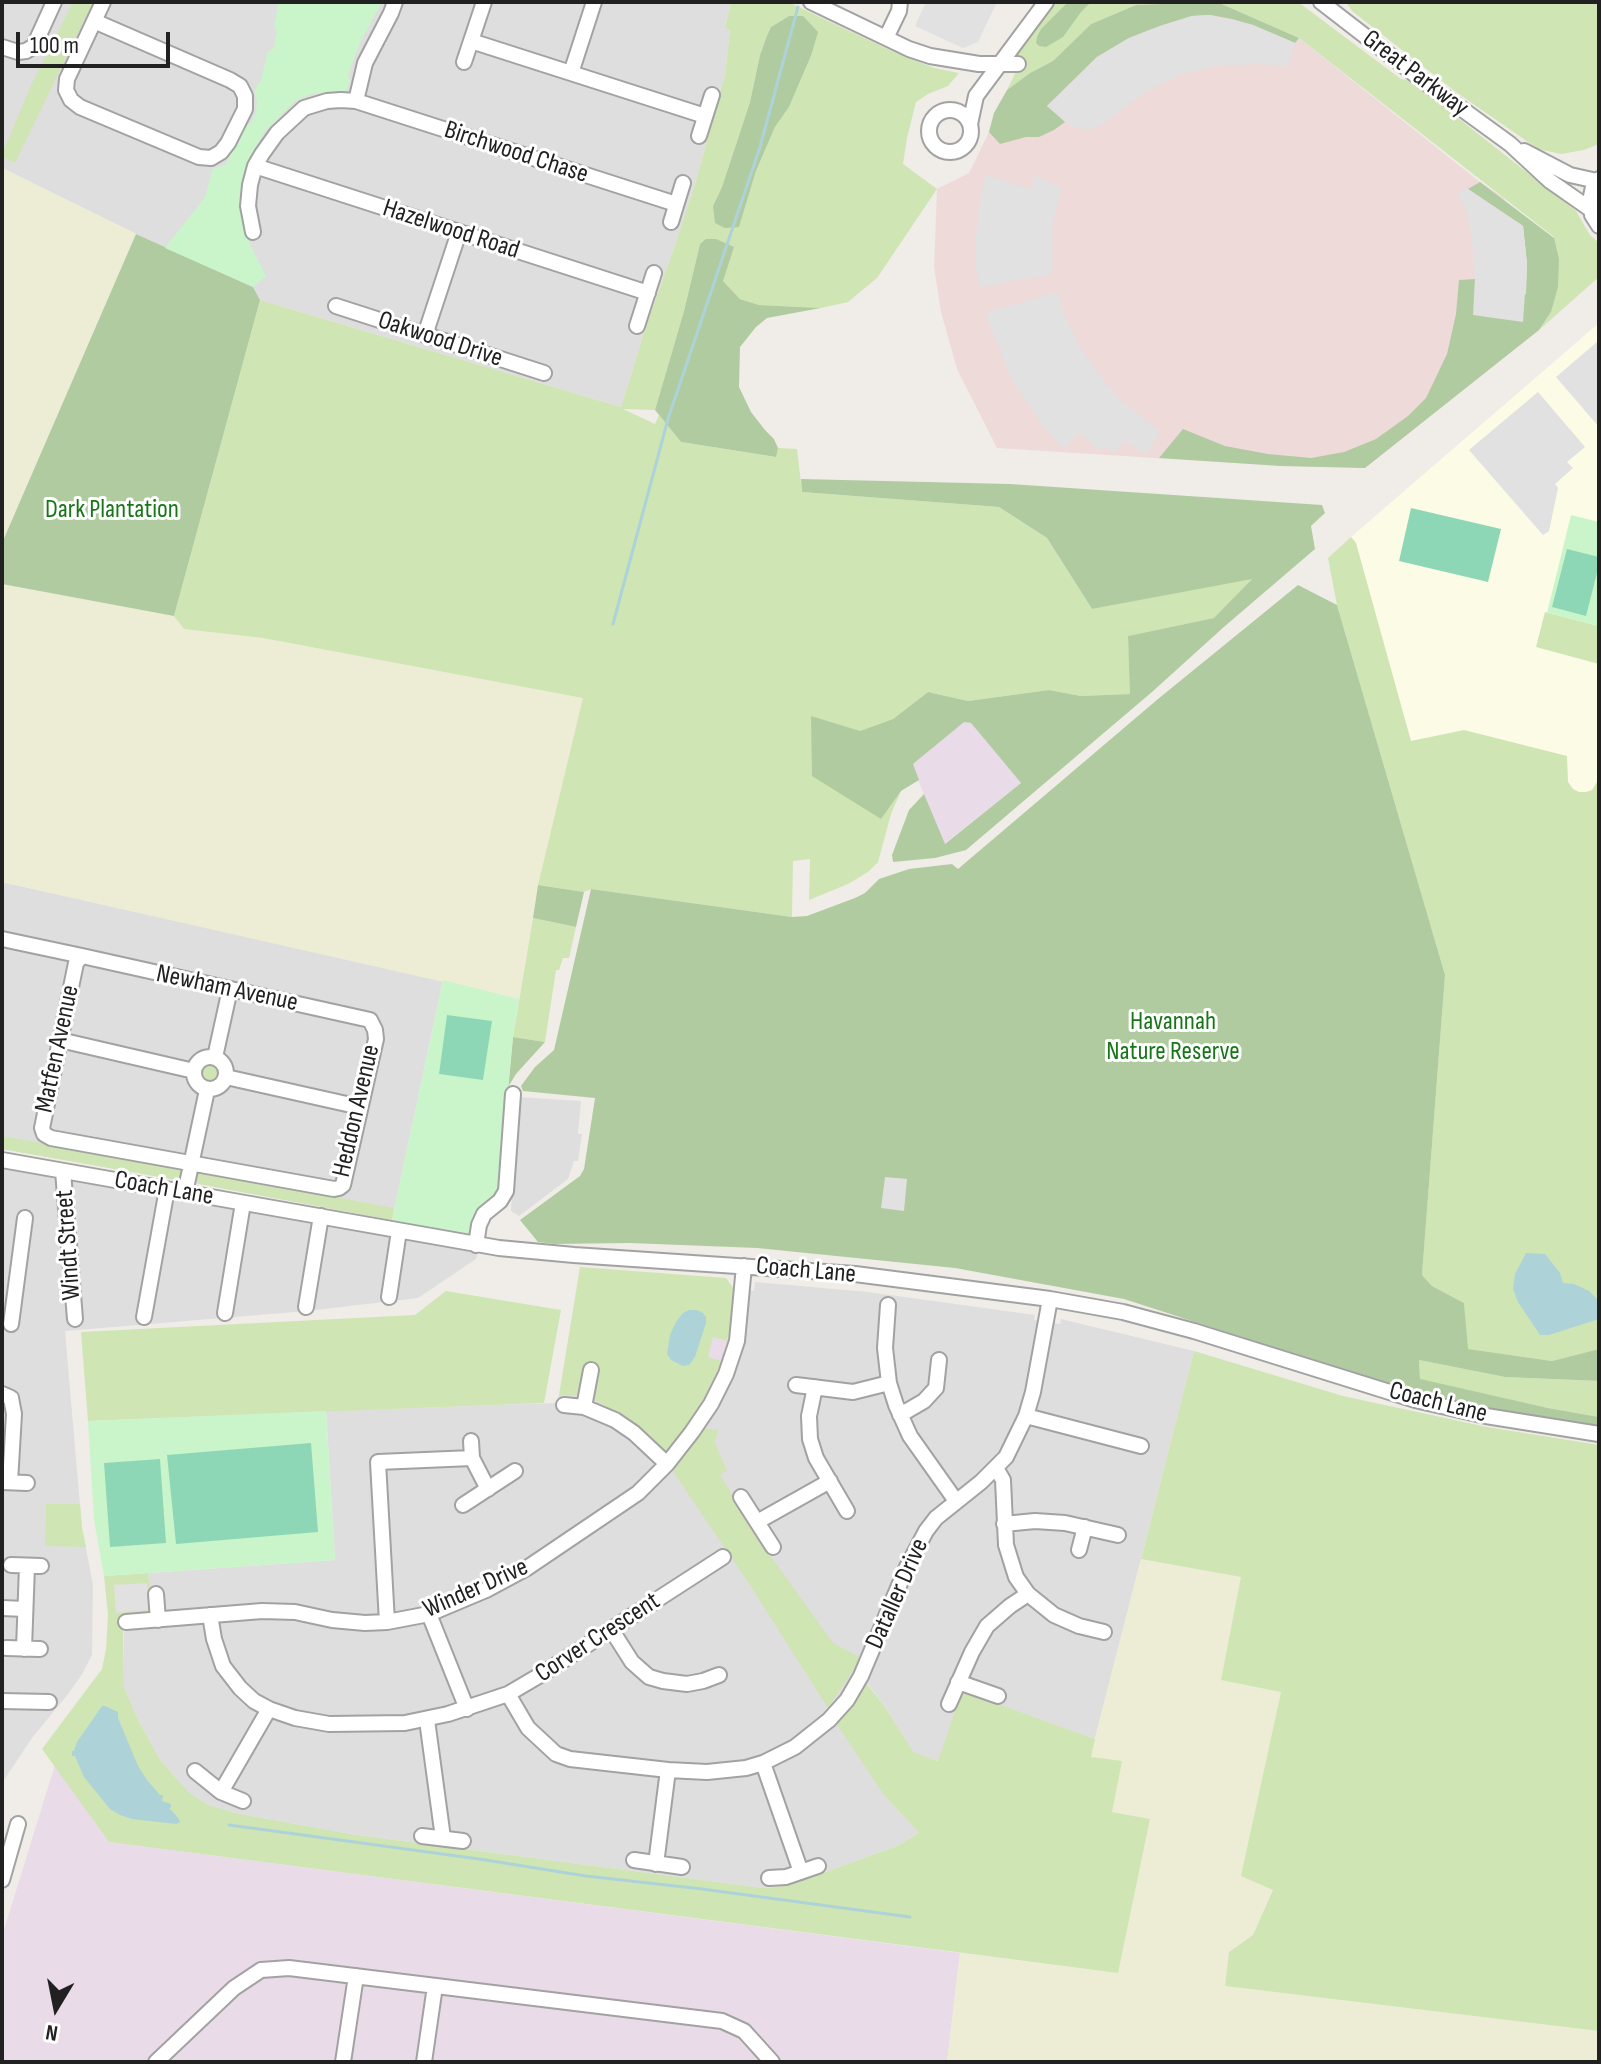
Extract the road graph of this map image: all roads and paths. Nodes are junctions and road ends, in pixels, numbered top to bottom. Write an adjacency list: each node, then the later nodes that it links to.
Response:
1 (54, 2): 13 (street)
2 (103, 2): 10 (street)
3 (395, 2): 20 (street)
4 (484, 2): 12 (street)
5 (594, 2): 17 (street)
6 (900, 2): 11 (street)
7 (1046, 2): 15 (street)
8 (1321, 2): 25 (street, Great Parkway)
9 (818, 3): 11 (street)
10 (94, 21): 10 (street)
11 (886, 38): 15 (street)
12 (471, 41): 14 (street); 17 (street)
13 (2, 47)
14 (464, 62)
15 (1000, 64): 16 (street); 19 (street)
16 (1018, 64)
17 (571, 73): 22 (street)
18 (712, 95): 22 (street)
19 (976, 96): 21 (street); 23 (street)
20 (356, 101): 26 (street); 29 (street, Birchwood Chase)
21 (948, 110): 23 (street); 23 (street)
22 (705, 116): 24 (street)
23 (970, 124)
24 (699, 136)
25 (1510, 144): 27 (street, Great Parkway); 30 (street, Great Parkway)
26 (255, 166): 33 (street); 34 (street, Hazelwood Road)
27 (1598, 180): 30 (street, Great Parkway)
28 (683, 183): 29 (street)
29 (676, 204): 31 (street)
30 (1590, 209): 32 (street, Great Parkway)
31 (671, 222)
32 (1599, 226)
33 (253, 232)
34 (459, 232): 36 (street, Hazelwood Road); 39 (street)
35 (654, 273): 36 (street)
36 (648, 293): 38 (street)
37 (336, 306): 39 (street, Oakwood Drive)
38 (637, 326)
39 (425, 335): 40 (street, Oakwood Drive)
40 (544, 373)
41 (2, 939): 42 (street, Newham Avenue)
42 (79, 960): 43 (street, Newham Avenue); 45 (street, Matfen Avenue)
43 (230, 989): 44 (street, Newham Avenue); 46 (street)
44 (375, 1030): 51 (street, Heddon Avenue)
45 (60, 1040): 47 (street); 53 (street, Matfen Avenue)
46 (215, 1057): 47 (street); 48 (street)
47 (194, 1071): 49 (street)
48 (226, 1077): 49 (street); 51 (street)
49 (207, 1090): 53 (street)
50 (513, 1094): 61 (street)
51 (360, 1107): 53 (street, Heddon Avenue)
52 (2, 1160): 54 (street, Coach Lane)
53 (190, 1163): 56 (street)
54 (63, 1171): 55 (street, Coach Lane); 70 (street, Windt Street)
55 (167, 1189): 56 (street, Coach Lane); 69 (street)
56 (185, 1193): 57 (street, Coach Lane)
57 (243, 1203): 58 (street, Coach Lane); 68 (street)
58 (321, 1216): 60 (street, Coach Lane); 67 (street)
59 (25, 1218): 63 (street)
60 (399, 1231): 61 (street, Coach Lane); 64 (street)
61 (476, 1245): 62 (street, Coach Lane)
62 (744, 1266): 65 (street, Coach Lane); 87 (street, Winder Drive)
63 (9, 1280): 71 (street)
64 (389, 1297)
65 (1050, 1299): 82 (street, Dataller Drive); 83 (street, Coach Lane)
66 (888, 1305): 74 (street)
67 (306, 1307)
68 (225, 1313)
69 (144, 1317)
70 (75, 1319)
71 (11, 1324)
72 (939, 1360): 81 (street)
73 (591, 1370): 80 (street)
74 (889, 1383): 77 (street); 81 (street)
75 (23, 1385): 78 (street)
76 (796, 1385): 77 (street)
77 (815, 1387): 90 (street)
78 (7, 1396): 91 (street)
79 (564, 1405): 80 (street)
80 (584, 1407): 87 (street)
81 (900, 1415): 95 (street)
82 (1026, 1416): 85 (street); 88 (street, Dataller Drive)
83 (1599, 1434)
84 (471, 1441): 86 (street)
85 (1141, 1446)
86 (472, 1458): 93 (street); 114 (street)
87 (667, 1464): 110 (street, Winder Drive)
88 (996, 1468): 95 (street, Dataller Drive); 99 (street)
89 (515, 1471): 93 (street)
90 (830, 1481): 97 (street); 98 (street)
91 (6, 1482): 92 (street)
92 (27, 1483)
93 (488, 1489): 96 (street)
94 (741, 1497): 98 (street)
95 (956, 1501): 132 (street, Dataller Drive)
96 (463, 1505)
97 (847, 1511)
98 (757, 1522): 102 (street)
99 (1004, 1524): 100 (street); 107 (street)
100 (1085, 1527): 101 (street); 103 (street)
101 (1118, 1535)
102 (773, 1547)
103 (1079, 1550)
104 (723, 1557): 115 (street, Corver Crescent)
105 (11, 1565): 109 (street)
106 (156, 1594): 112 (street)
107 (1028, 1594): 116 (street); 122 (street)
108 (2, 1608): 109 (street)
109 (25, 1609): 118 (street)
110 (429, 1614): 114 (street, Winder Drive); 130 (street)
111 (210, 1615): 112 (street, Winder Drive); 114 (street, Winder Drive); 129 (street, Corver Crescent)
112 (158, 1620): 113 (street, Winder Drive)
113 (126, 1622)
114 (387, 1622)
115 (611, 1629): 123 (street); 124 (street, Corver Crescent)
116 (1104, 1632)
117 (6, 1648): 118 (street)
118 (24, 1649): 119 (street)
119 (40, 1649)
120 (687, 1667): 123 (street)
121 (719, 1675): 123 (street)
122 (958, 1682): 125 (street); 127 (street)
123 (687, 1684)
124 (508, 1694): 130 (street, Corver Crescent); 133 (street, Dataller Drive)
125 (998, 1696)
126 (2, 1701): 128 (street)
127 (949, 1704)
128 (42, 1707)
129 (269, 1709): 131 (street, Corver Crescent); 135 (street)
130 (467, 1709): 131 (street, Corver Crescent)
131 (427, 1720): 139 (street)
132 (763, 1763): 133 (street, Dataller Drive); 146 (street)
133 (668, 1770): 143 (street)
134 (195, 1771): 135 (street)
135 (221, 1792): 136 (street)
136 (243, 1801)
137 (18, 1824): 141 (street)
138 (422, 1836): 139 (street)
139 (443, 1838): 140 (street)
140 (463, 1841)
141 (7, 1843): 148 (street)
142 (634, 1860): 143 (street)
143 (656, 1864): 145 (street)
144 (818, 1866): 146 (street)
145 (682, 1867)
146 (801, 1872): 147 (street)
147 (769, 1878)
148 (2, 1880)
149 (356, 1976): 150 (street); 151 (street); 152 (street)
150 (435, 1986): 153 (street); 154 (street)
151 (156, 2062)
152 (343, 2062)
153 (424, 2062)
154 (772, 2062)

